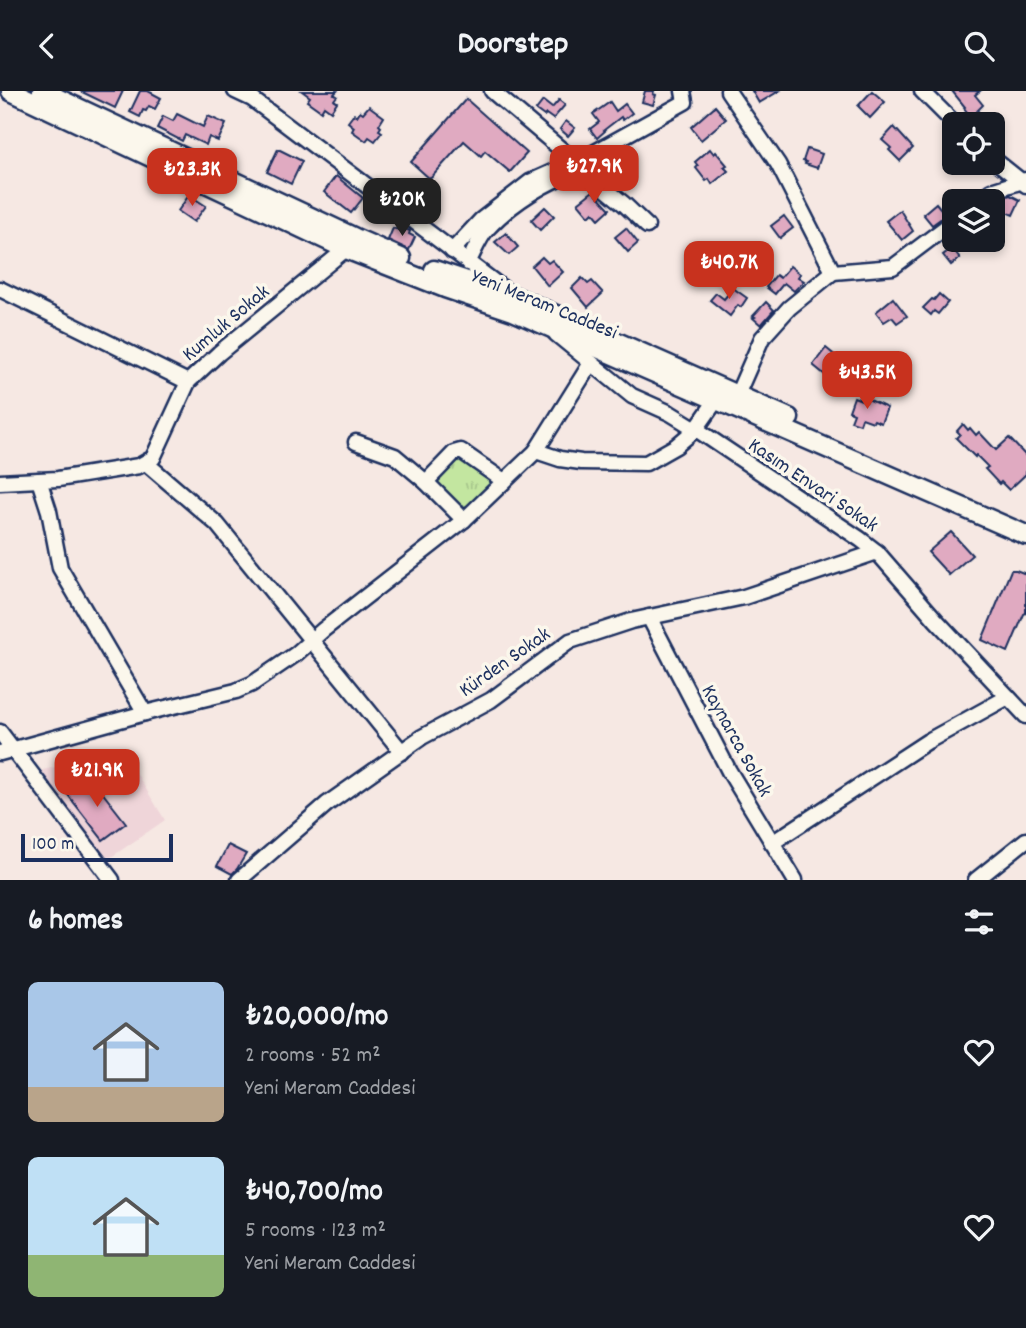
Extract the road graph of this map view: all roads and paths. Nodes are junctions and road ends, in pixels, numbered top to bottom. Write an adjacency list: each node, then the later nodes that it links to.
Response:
1 (5, 91): 9 (street)
2 (11, 91): 17 (main road, Yeni Meram Caddesi)
3 (42, 91): 20 (main road, Yeni Meram Caddesi)
4 (235, 91): 18 (street)
5 (492, 91): 11 (street)
6 (683, 91): 11 (street)
7 (728, 91): 19 (street)
8 (922, 91): 10 (street)
9 (0, 98)
10 (943, 112)
11 (576, 162): 18 (street)
12 (1005, 169): 13 (street)
13 (1025, 182): 14 (street)
14 (999, 189)
15 (647, 226): 18 (street)
16 (942, 230): 19 (street)
17 (346, 249): 23 (main road, Yeni Meram Caddesi); 25 (street, Kumluk Sokak)
18 (461, 258): 20 (street); 22 (street)
19 (833, 272): 26 (street)
20 (450, 277): 22 (main road, Yeni Meram Caddesi)
21 (0, 289): 25 (street)
22 (515, 297): 26 (main road, Yeni Meram Caddesi)
23 (545, 325): 24 (street, Kasım Envari Sokak); 27 (main road, Yeni Meram Caddesi)
24 (591, 363): 28 (street, Kasım Envari Sokak); 30 (street)
25 (188, 381): 31 (street, Kumluk Sokak)
26 (737, 395): 37 (main road, Yeni Meram Caddesi)
27 (717, 399): 28 (street); 38 (main road, Yeni Meram Caddesi)
28 (696, 429): 30 (street); 39 (street, Kasım Envari Sokak)
29 (356, 442): 35 (street)
30 (536, 451): 33 (street)
31 (146, 463): 32 (street); 41 (street)
32 (40, 480): 34 (street); 43 (street)
33 (504, 481): 35 (street); 36 (street)
34 (0, 482)
35 (426, 482): 36 (street)
36 (464, 520): 41 (street)
37 (1026, 522)
38 (1026, 535)
39 (877, 552): 40 (street, Kürden Sokak); 42 (street, Kasım Envari Sokak)
40 (649, 617): 47 (street, Kürden Sokak); 49 (street, Kaynarca Sokak)
41 (312, 641): 43 (street); 47 (street)
42 (1008, 697): 44 (street, Kasım Envari Sokak); 49 (street)
43 (145, 713): 46 (street)
44 (1026, 716)
45 (0, 732): 46 (street)
46 (7, 751): 50 (street)
47 (402, 752): 51 (street, Kürden Sokak)
48 (1026, 840): 53 (street)
49 (772, 843): 52 (street, Kaynarca Sokak)
50 (112, 880)
51 (239, 880)
52 (795, 880)
53 (976, 880)

